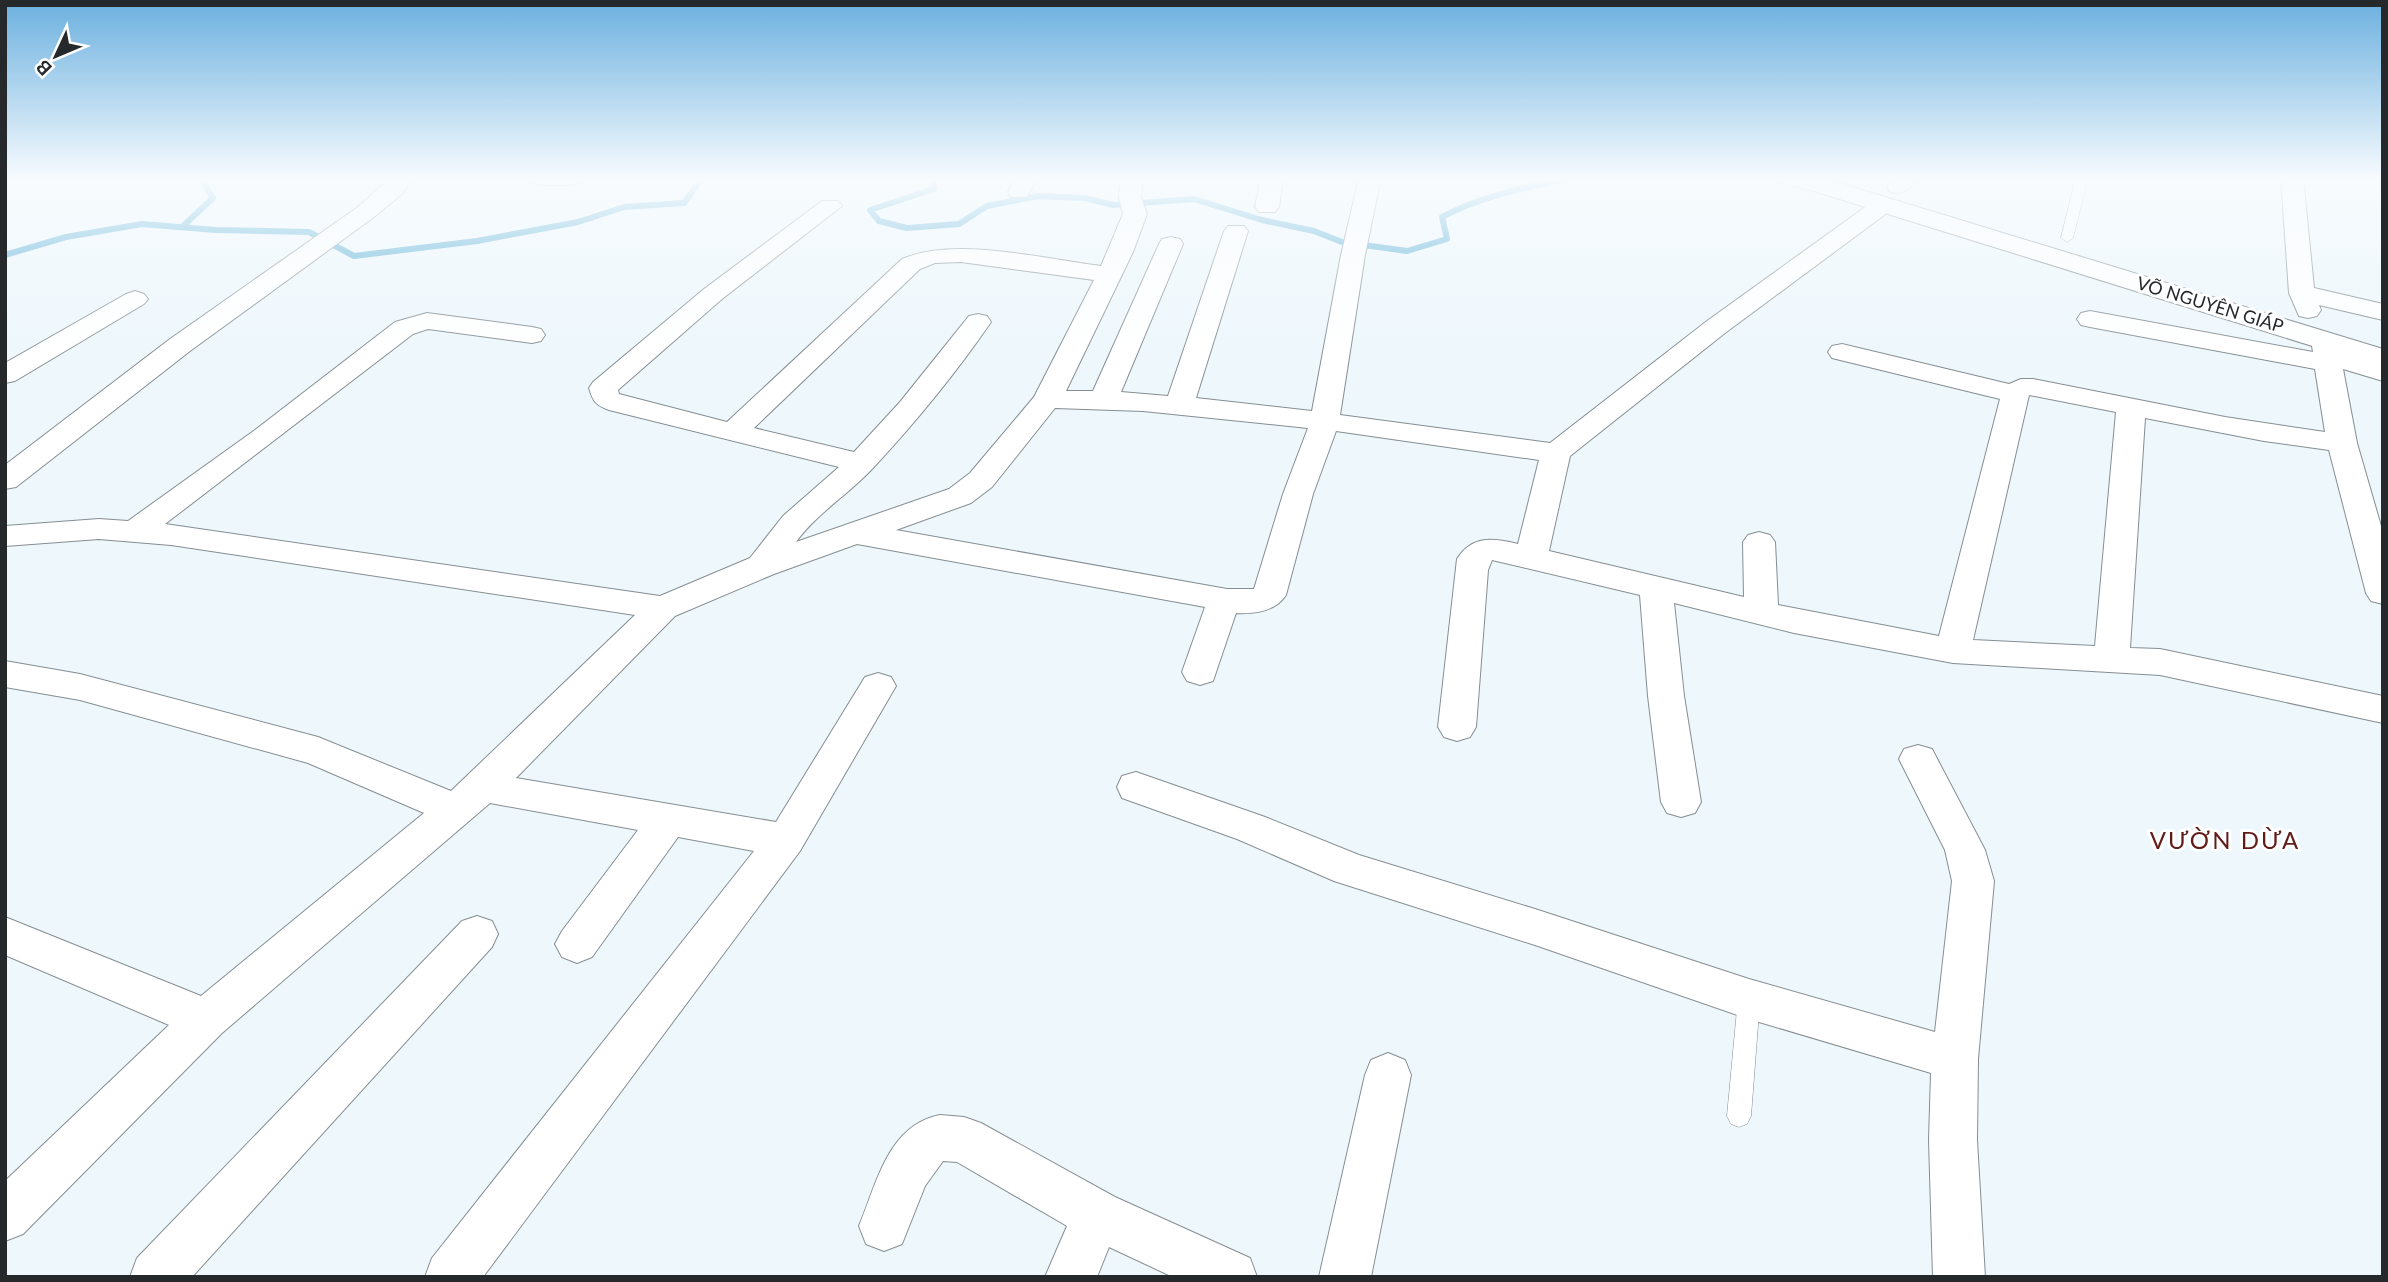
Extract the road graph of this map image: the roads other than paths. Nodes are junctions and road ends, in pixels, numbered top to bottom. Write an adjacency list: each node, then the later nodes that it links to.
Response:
1 (327, 238): 34 (street)
2 (788, 238): 30 (street)
3 (1120, 238): 11 (street)
4 (1234, 238): 27 (street)
5 (1357, 238): 29 (street)
6 (1828, 238): 32 (street)
7 (2014, 238): 20 (highway, VÕ NGUYÊN GIÁP)
8 (2067, 238): 13 (highway, VÕ NGUYÊN GIÁP)
9 (2298, 238): 13 (street)
10 (1171, 244): 26 (street)
11 (1109, 275): 25 (street); 30 (street)
12 (135, 299): 23 (street)
13 (2305, 302): 14 (street); 17 (highway, VÕ NGUYÊN GIÁP)
14 (2383, 312)
15 (2090, 319): 20 (street)
16 (978, 322): 33 (street)
17 (2383, 332)
18 (531, 335): 35 (street)
19 (1842, 352): 24 (street)
20 (2327, 353): 21 (highway, VÕ NGUYÊN GIÁP); 22 (street); 31 (street)
21 (2383, 359)
22 (2383, 373)
23 (5, 374)
24 (2015, 394): 28 (street); 46 (street)
25 (1047, 400): 26 (street); 36 (street)
26 (1103, 400): 27 (street)
27 (1181, 405): 29 (street)
28 (2130, 406): 31 (street); 47 (street)
29 (1325, 421): 32 (street); 43 (street)
30 (734, 431): 33 (street)
31 (2342, 443): 42 (street)
32 (1556, 453): 39 (street)
33 (861, 463): 40 (street)
34 (5, 480)
35 (134, 532): 37 (street); 44 (street)
36 (855, 534): 40 (street); 43 (street)
37 (5, 536)
38 (1759, 542): 45 (street)
39 (1531, 557): 41 (street); 52 (street)
40 (762, 566): 44 (street)
41 (1656, 589): 45 (street); 56 (street)
42 (2383, 593)
43 (1227, 600): 48 (street)
44 (663, 608): 55 (street)
45 (1761, 613): 46 (street)
46 (1953, 651): 47 (street)
47 (2112, 658): 51 (street)
48 (1200, 672)
49 (5, 674): 55 (street)
50 (878, 686): 58 (street)
51 (2383, 710)
52 (1457, 727)
53 (1918, 759): 64 (street)
54 (1136, 787): 62 (street)
55 (469, 799): 57 (street); 63 (street)
56 (1681, 802)
57 (668, 820): 58 (street); 61 (street)
58 (786, 840): 71 (street)
59 (5, 934): 63 (street)
60 (477, 934): 70 (street)
61 (577, 944)
62 (1749, 999): 64 (street); 66 (lane)
63 (206, 1019): 68 (street)
64 (1955, 1059): 75 (street)
65 (1388, 1075): 74 (street)
66 (1740, 1115)
67 (1097, 1215): 69 (street); 72 (street); 73 (street)
68 (5, 1216)
69 (884, 1226)
70 (156, 1277)
71 (451, 1277)
72 (1071, 1277)
73 (1231, 1277)
74 (1345, 1277)
75 (1959, 1277)

